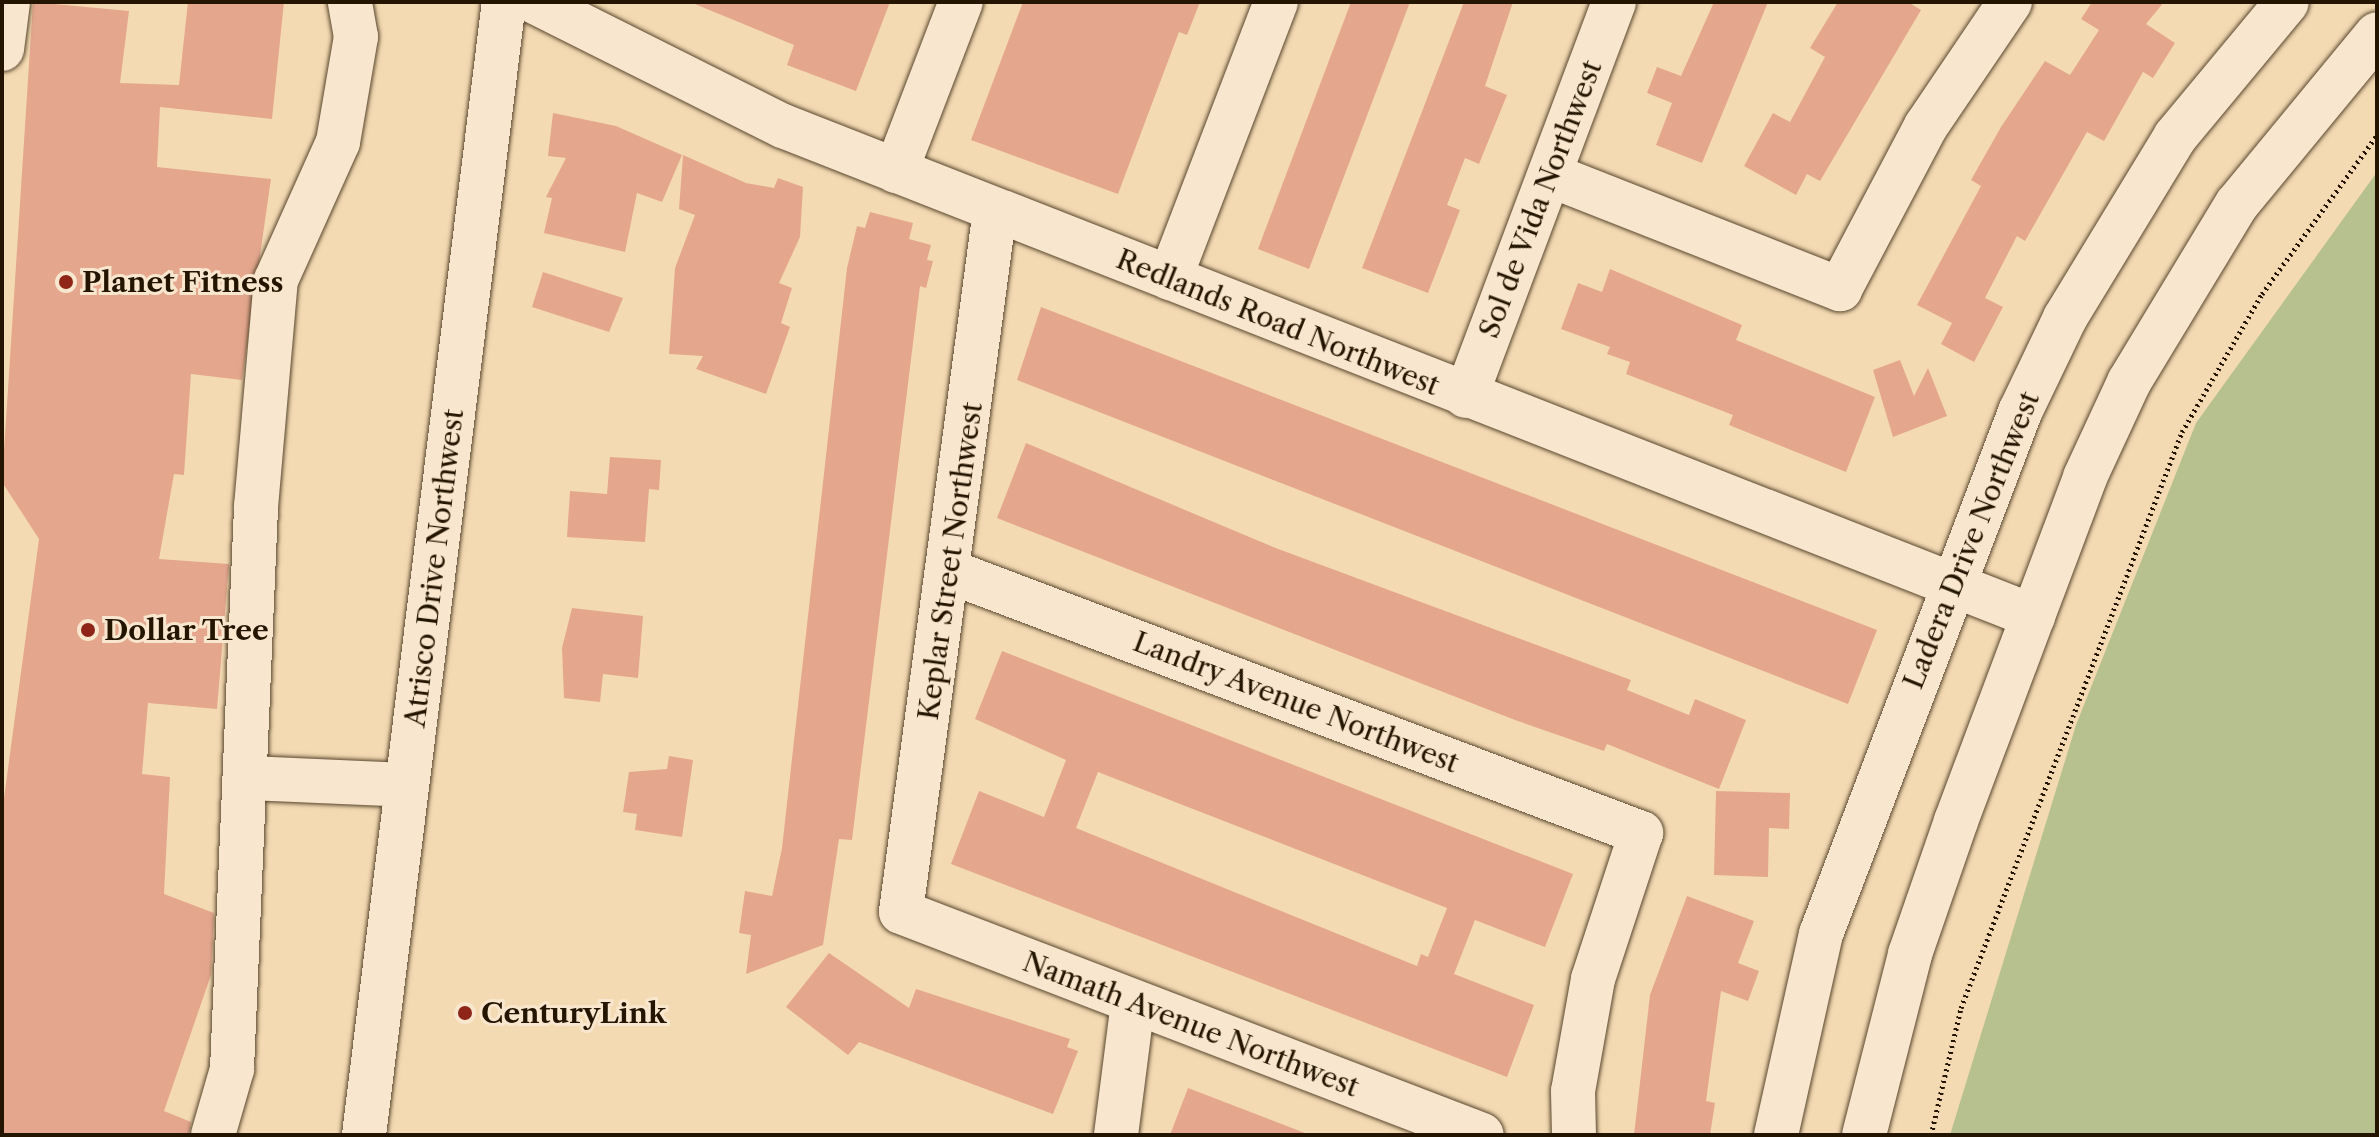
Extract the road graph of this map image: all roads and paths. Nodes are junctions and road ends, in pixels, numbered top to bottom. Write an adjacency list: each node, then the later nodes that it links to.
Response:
1 (350, 2): 19 (street)
2 (504, 2): 20 (street, Atrisco Drive Northwest)
3 (535, 2): 11 (street, Redlands Road Northwest)
4 (961, 2): 11 (street)
5 (1276, 2): 14 (street)
6 (1614, 2): 12 (street, Sol de Vida Northwest)
7 (2010, 2): 12 (street)
8 (2287, 2): 17 (street, Ladera Drive Northwest)
9 (2377, 34): 18 (street)
10 (2377, 135): 30 (path)
11 (896, 171): 13 (street, Redlands Road Northwest)
12 (1550, 175): 15 (street, Sol de Vida Northwest)
13 (995, 210): 14 (street, Redlands Road Northwest); 16 (street, Keplar Street Northwest)
14 (1170, 278): 15 (street, Redlands Road Northwest)
15 (1466, 396): 17 (street, Redlands Road Northwest)
16 (951, 572): 21 (street, Keplar Street Northwest); 27 (street, Landry Avenue Northwest)
17 (1950, 585): 18 (street, Redlands Road Northwest); 28 (street, Ladera Drive Northwest)
18 (2033, 616): 29 (street)
19 (248, 778): 20 (street); 23 (street)
20 (407, 785): 24 (street, Atrisco Drive Northwest)
21 (901, 912): 22 (street, Namath Avenue Northwest)
22 (1133, 1002): 25 (street); 26 (street, Namath Avenue Northwest)
23 (213, 1135)
24 (364, 1135)
25 (1116, 1135)
26 (1482, 1135)
27 (1574, 1135)
28 (1776, 1135)
29 (1864, 1135)
30 (1931, 1135)

